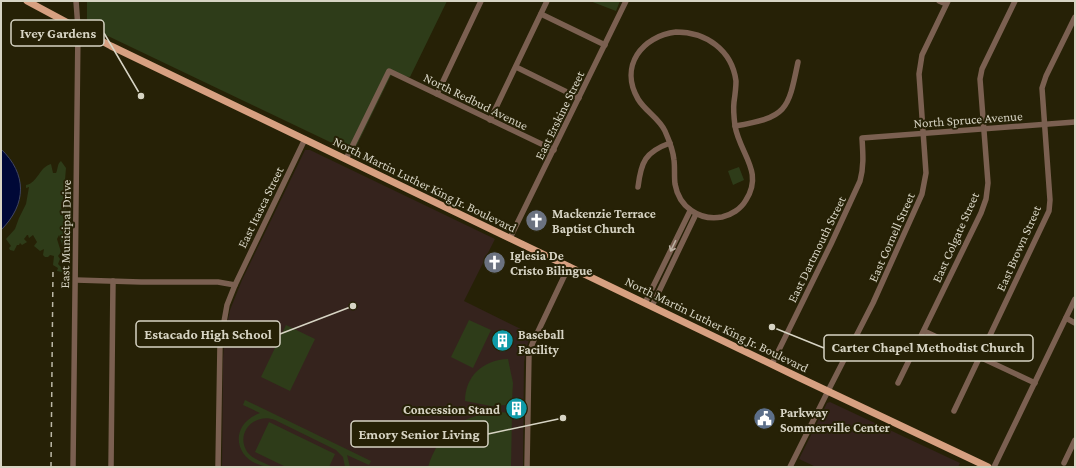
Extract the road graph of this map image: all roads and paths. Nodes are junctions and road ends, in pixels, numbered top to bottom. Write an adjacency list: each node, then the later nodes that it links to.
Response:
1 (27, 1): 11 (main road, North Martin Luther King Jr. Boulevard)
2 (76, 1): 11 (street, East Municipal Drive)
3 (481, 1): 15 (street)
4 (547, 1): 9 (street)
5 (626, 1): 12 (street, East Erskine Street)
6 (939, 1): 8 (street)
7 (1015, 1): 21 (street, East Colgate Street)
8 (947, 3): 22 (street, East Cornell Street)
9 (541, 14): 12 (street); 14 (street)
10 (1075, 17): 19 (street, East Brown Street)
11 (78, 28): 24 (main road, North Martin Luther King Jr. Boulevard); 33 (street, East Municipal Drive)
12 (605, 45): 16 (street, East Erskine Street)
13 (798, 62): 20 (street)
14 (516, 67): 16 (street); 17 (street)
15 (437, 94): 17 (street, North Redbud Avenue); 27 (street, North Redbud Avenue)
16 (579, 98): 26 (street, East Erskine Street)
17 (490, 120): 26 (street, North Redbud Avenue)
18 (1075, 122): 19 (street, North Spruce Avenue)
19 (1044, 125): 21 (street, North Spruce Avenue); 41 (street, East Brown Street)
20 (736, 126): 25 (street); 30 (street)
21 (984, 129): 22 (street, North Spruce Avenue); 40 (street, East Colgate Street)
22 (923, 134): 23 (street, North Spruce Avenue); 45 (street, East Cornell Street)
23 (862, 138): 42 (street, East Dartmouth Street)
24 (305, 139): 27 (main road, North Martin Luther King Jr. Boulevard); 35 (street, East Itasca Street)
25 (670, 144): 28 (street); 29 (street)
26 (554, 150): 31 (street, East Erskine Street)
27 (346, 159): 31 (main road, North Martin Luther King Jr. Boulevard)
28 (638, 187)
29 (690, 211): 30 (street); 37 (street, one-way to 37)
30 (696, 214): 37 (street)
31 (510, 238): 32 (main road, North Martin Luther King Jr. Boulevard)
32 (570, 266): 37 (main road, North Martin Luther King Jr. Boulevard); 52 (street)
33 (76, 280): 34 (street); 49 (street, East Municipal Drive)
34 (113, 281): 35 (street); 50 (street)
35 (235, 284): 51 (street)
36 (1075, 299): 38 (street)
37 (649, 305): 42 (main road, North Martin Luther King Jr. Boulevard)
38 (1066, 318): 39 (street); 44 (street)
39 (1075, 323)
40 (924, 331): 41 (street); 43 (street, East Colgate Street)
41 (979, 357): 44 (street); 46 (street, East Brown Street)
42 (772, 364): 45 (main road, North Martin Luther King Jr. Boulevard)
43 (898, 383)
44 (1035, 383): 55 (street)
45 (828, 391): 53 (street, East Cornell Street); 54 (main road, North Martin Luther King Jr. Boulevard)
46 (954, 411)
47 (1075, 440): 48 (street)
48 (1064, 463)
49 (73, 467)
50 (111, 467)
51 (218, 467)
52 (527, 467)
53 (790, 467)
54 (988, 467)
55 (994, 467)

